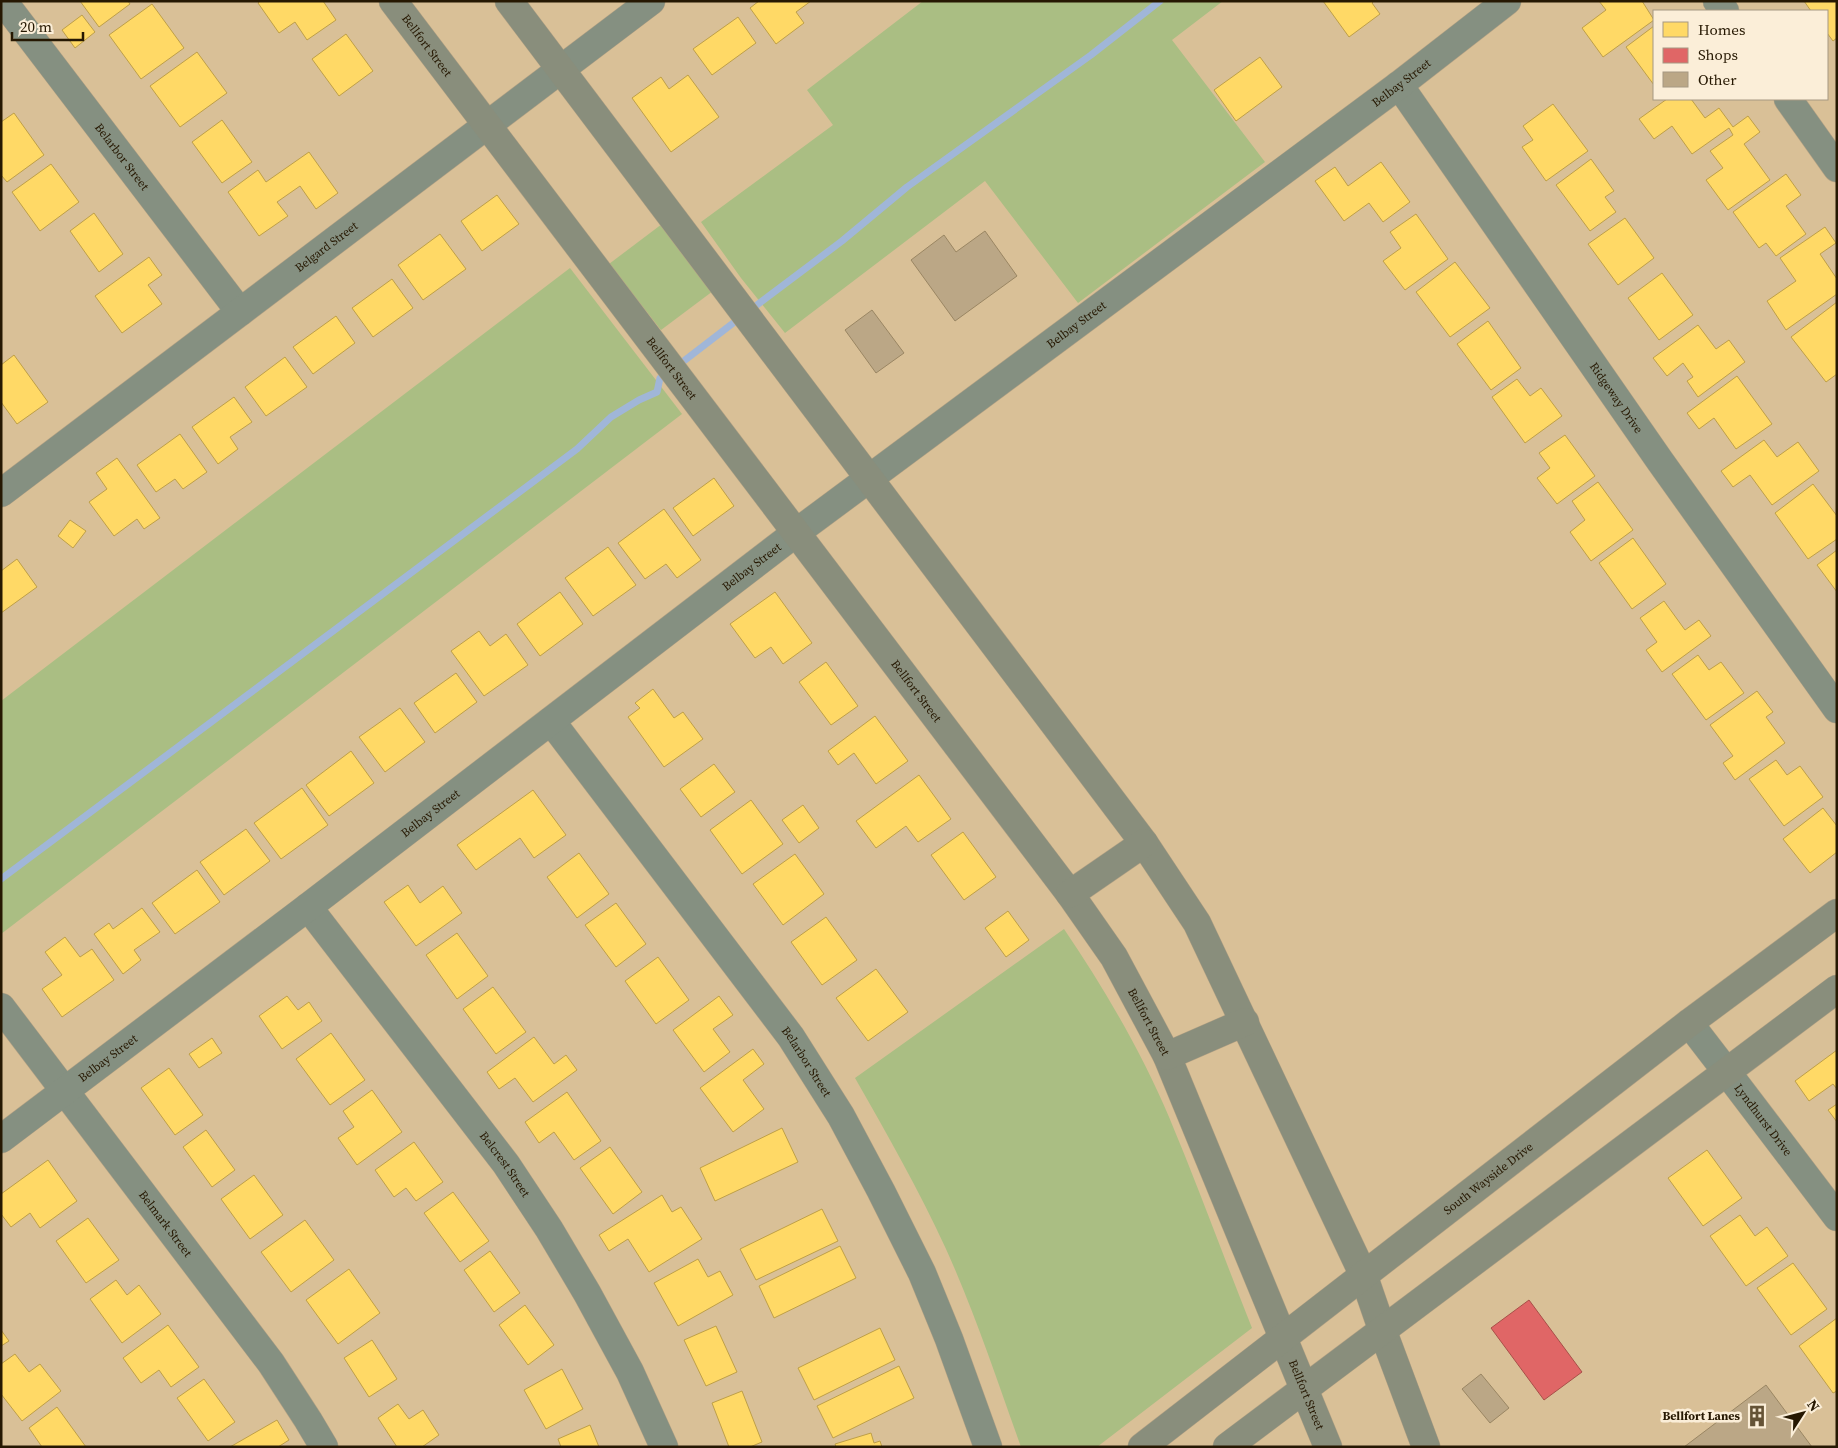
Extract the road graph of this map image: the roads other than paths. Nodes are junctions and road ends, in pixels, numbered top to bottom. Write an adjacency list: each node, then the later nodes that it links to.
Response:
1 (4, 1): 11 (street, Belarbor Street)
2 (393, 1): 9 (main road, Bellfort Street)
3 (509, 1): 6 (main road)
4 (651, 1): 6 (street, Belgard Street)
5 (1506, 1): 7 (street, Belbay Street)
6 (560, 68): 9 (street, Belgard Street); 12 (main road)
7 (1399, 85): 12 (street, Belbay Street); 15 (street, Ridgeway Drive)
8 (1789, 100): 10 (street)
9 (487, 125): 11 (street, Belgard Street); 14 (main road, Bellfort Street)
10 (1837, 168)
11 (240, 312): 13 (street, Belgard Street)
12 (870, 479): 14 (street, Belbay Street); 17 (main road)
13 (1, 493)
14 (797, 532): 16 (street, Belbay Street); 18 (main road, Bellfort Street)
15 (1837, 709)
16 (551, 721): 19 (street, Belbay Street); 36 (street, Belarbor Street)
17 (1144, 842): 18 (main road); 23 (main road)
18 (1070, 894): 25 (main road, Bellfort Street)
19 (308, 907): 27 (street, Belbay Street); 35 (street, Belcrest Street)
20 (1837, 913): 24 (main road, South Wayside Drive)
21 (1837, 989): 26 (main road)
22 (1, 1007): 27 (street, Belmark Street)
23 (1245, 1022): 25 (main road); 30 (main road)
24 (1688, 1023): 26 (street, Lyndhurst Drive); 30 (main road, South Wayside Drive)
25 (1167, 1056): 32 (main road, Bellfort Street)
26 (1726, 1071): 29 (street, Lyndhurst Drive); 31 (main road)
27 (65, 1090): 28 (street, Belbay Street); 34 (street, Belmark Street)
28 (1, 1139)
29 (1837, 1217)
30 (1363, 1274): 31 (main road); 32 (main road, South Wayside Drive)
31 (1382, 1329): 33 (main road); 40 (main road)
32 (1283, 1336): 33 (main road, Bellfort Street); 37 (main road, South Wayside Drive)
33 (1304, 1388): 38 (main road); 39 (main road, Bellfort Street)
34 (324, 1447)
35 (664, 1447)
36 (988, 1447)
37 (1142, 1447)
38 (1227, 1447)
39 (1328, 1447)
40 (1426, 1447)

